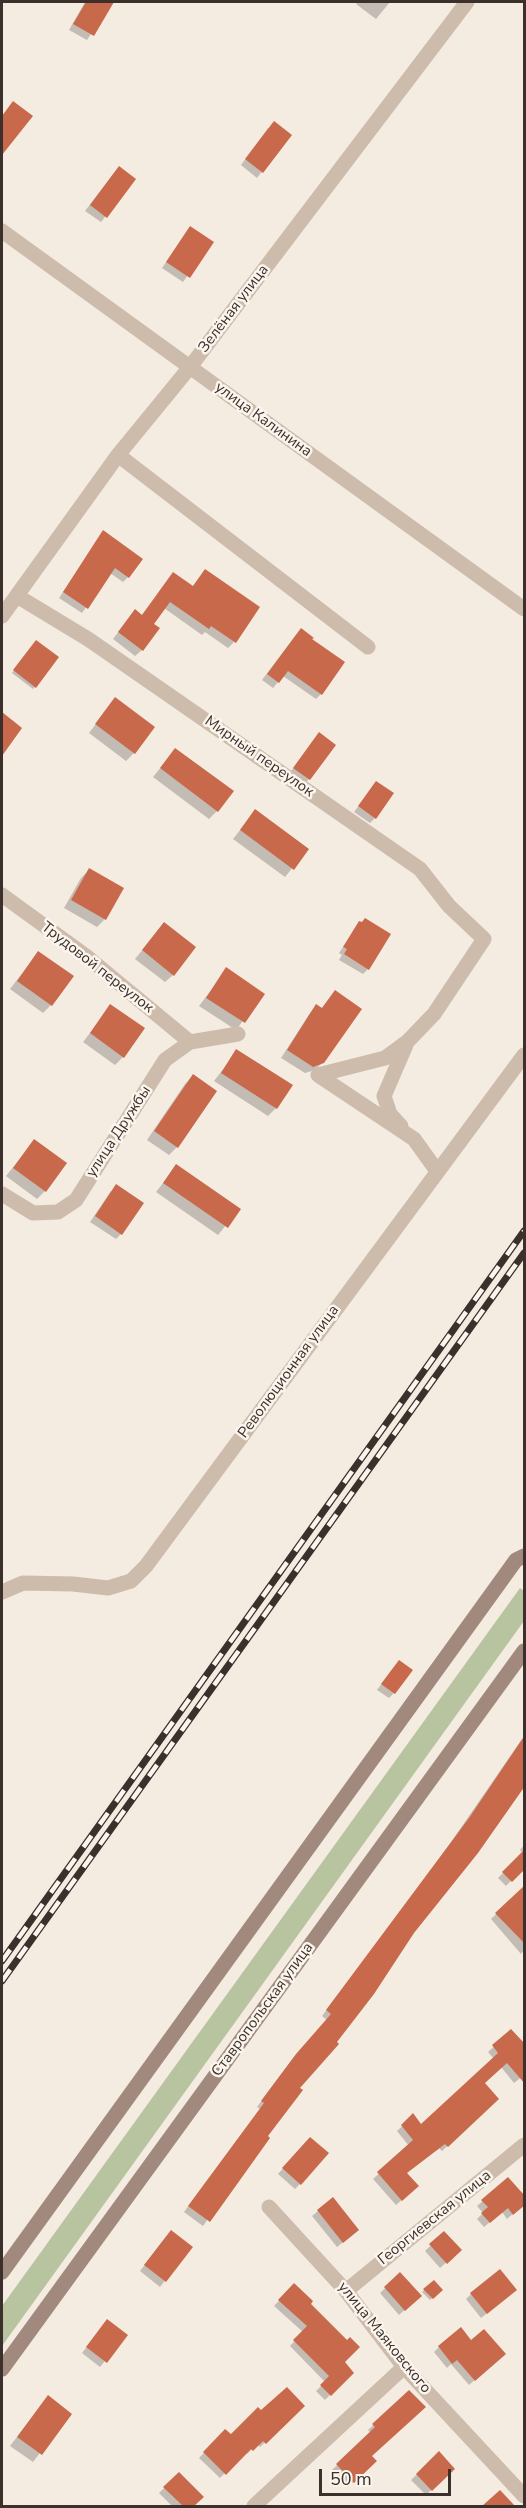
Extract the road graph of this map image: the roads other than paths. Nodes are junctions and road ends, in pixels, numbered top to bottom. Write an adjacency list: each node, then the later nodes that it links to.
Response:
1 (467, 2): 3 (street, Зелёная улица)
2 (2, 231): 3 (street, улица Калинина)
3 (190, 367): 4 (street, Зелёная улица); 6 (street, улица Калинина)
4 (118, 455): 5 (street, Зелёная улица); 8 (street)
5 (11, 597): 7 (street, Зелёная улица); 11 (street, Мирный переулок)
6 (525, 609)
7 (2, 616)
8 (368, 647)
9 (2, 895): 12 (street, Трудовой переулок)
10 (238, 1034): 12 (street, улица Дружбы)
11 (408, 1041): 14 (street); 14 (street)
12 (190, 1042): 16 (street, улица Дружбы)
13 (525, 1055): 15 (street, Революционная улица)
14 (414, 1138): 15 (street)
15 (437, 1171): 18 (street, Революционная улица)
16 (2, 1194)
17 (525, 1556): 22 (main road)
18 (2, 1592)
19 (525, 1651): 25 (main road, Ставропольская улица)
20 (525, 2145): 23 (street, Георгиевская улица)
21 (269, 2207): 23 (street, улица Маяковского)
22 (2, 2272)
23 (346, 2291): 24 (street, улица Маяковского)
24 (404, 2367): 26 (street, улица Маяковского); 27 (street)
25 (2, 2369)
26 (525, 2496)
27 (254, 2506)

